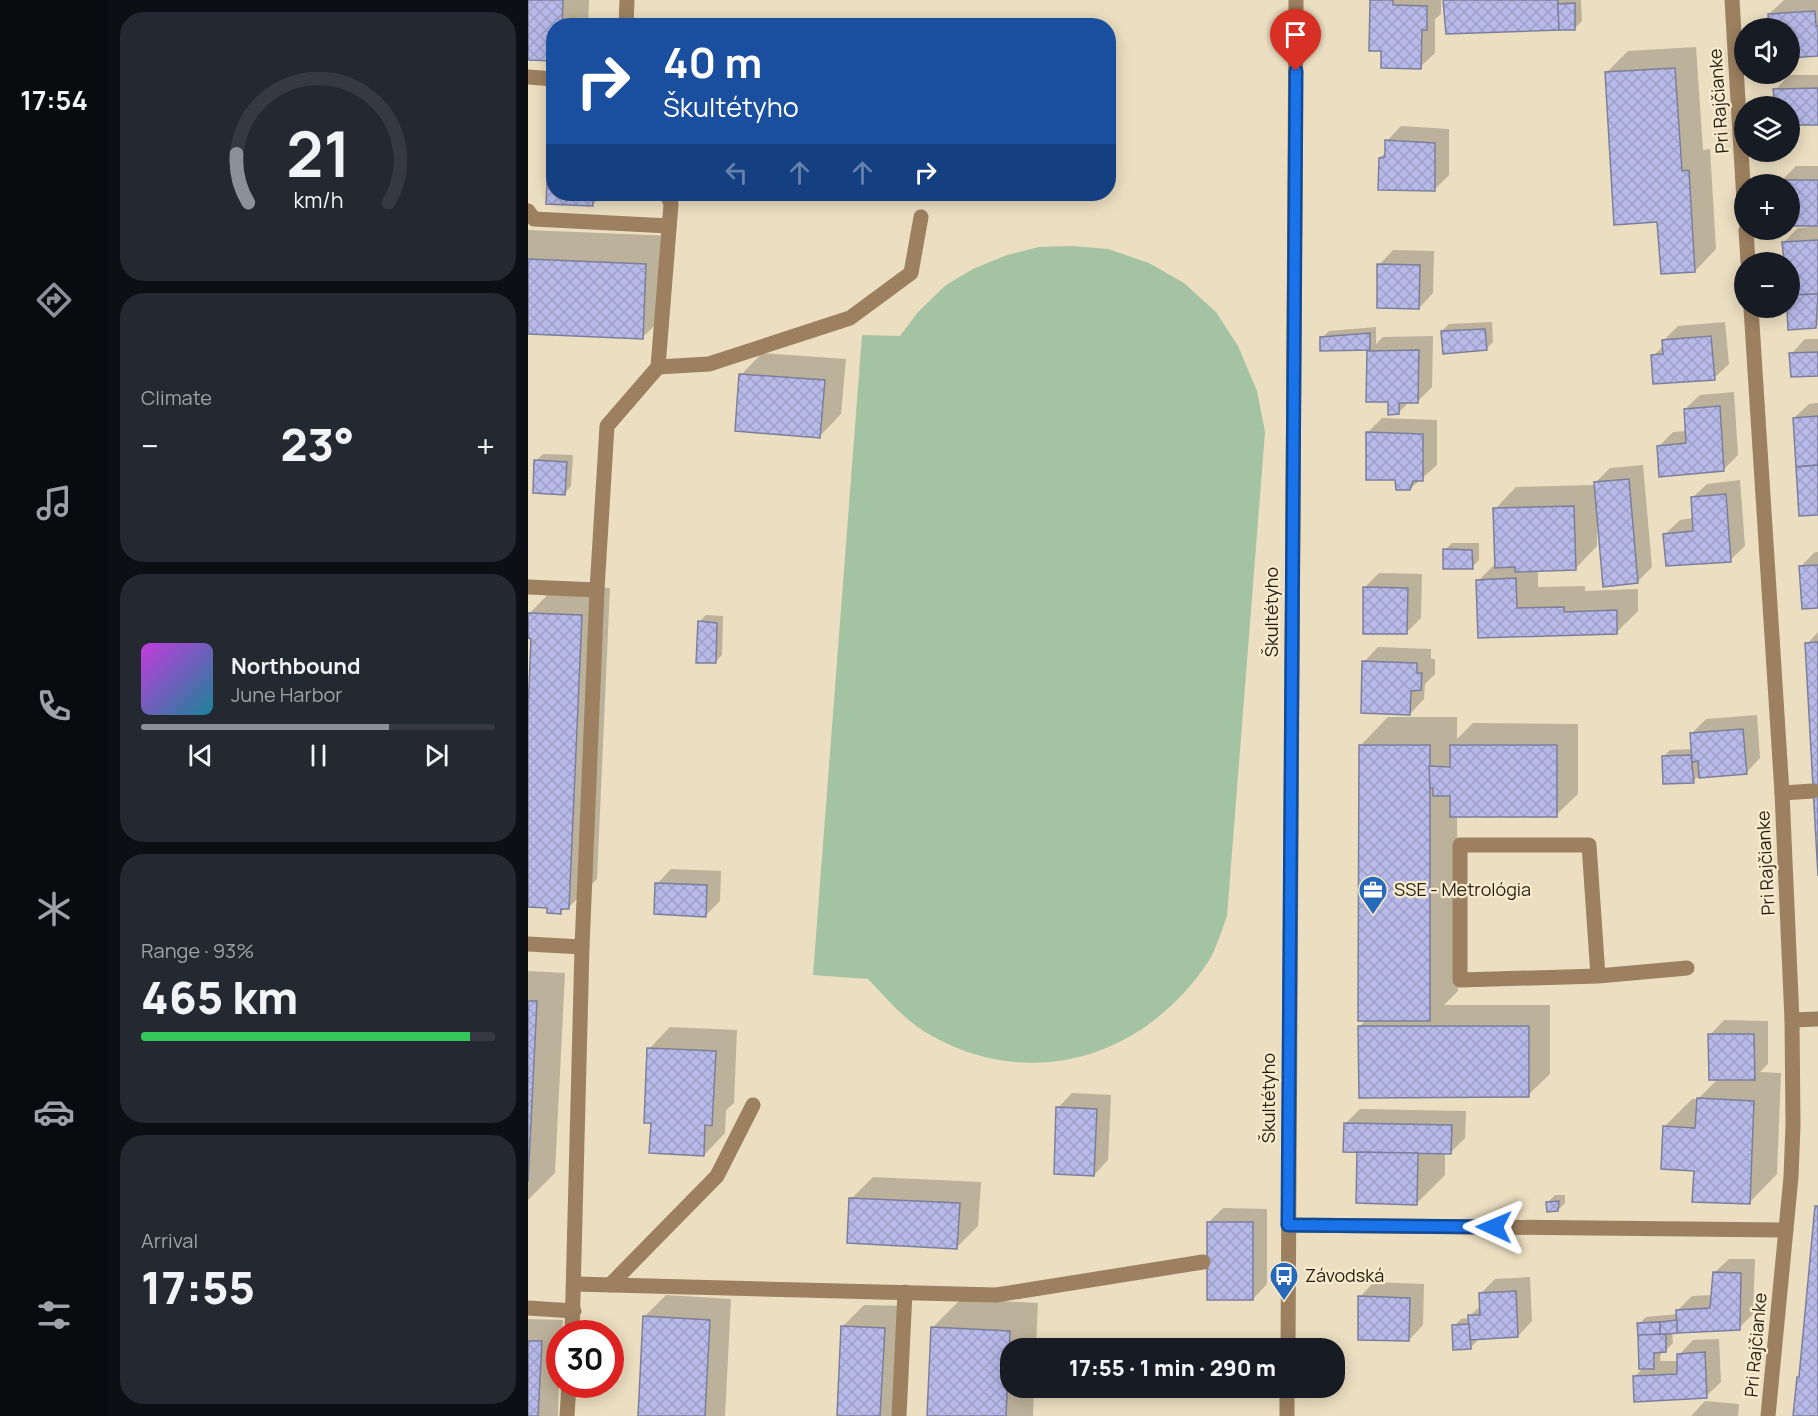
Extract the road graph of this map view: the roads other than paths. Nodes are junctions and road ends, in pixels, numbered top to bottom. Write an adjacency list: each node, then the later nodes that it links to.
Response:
1 (627, 0): 4 (street)
2 (1296, 0): 25 (street, Škultétyho)
3 (1732, 0): 7 (street, Pri Rajčianke)
4 (626, 18)
5 (528, 77): 6 (street)
6 (546, 78)
7 (1742, 174)
8 (670, 201): 11 (street)
9 (528, 211): 11 (street)
10 (921, 218): 13 (street)
11 (669, 226): 13 (street)
12 (1752, 318): 17 (street, Pri Rajčianke)
13 (658, 367): 15 (street)
14 (528, 587): 15 (street)
15 (597, 590): 19 (street)
16 (1813, 791): 17 (street)
17 (1782, 793): 23 (street, Pri Rajčianke)
18 (528, 944): 19 (street)
19 (582, 947): 28 (street)
20 (1687, 968): 21 (street)
21 (1598, 976): 21 (street)
22 (1818, 1019): 23 (street)
23 (1792, 1020): 26 (street, Pri Rajčianke)
24 (753, 1105): 29 (street)
25 (1288, 1225): 26 (street); 34 (street, Škultétyho)
26 (1786, 1230): 40 (street, Pri Rajčianke)
27 (1203, 1262): 30 (street)
28 (574, 1284): 29 (street); 32 (street)
29 (610, 1285): 30 (street)
30 (904, 1292): 38 (street)
31 (528, 1308): 32 (street)
32 (574, 1311): 33 (street)
33 (573, 1320)
34 (1288, 1338)
35 (568, 1398): 37 (street)
36 (1287, 1398): 39 (street)
37 (567, 1416)
38 (899, 1416)
39 (1287, 1416)
40 (1768, 1416)

